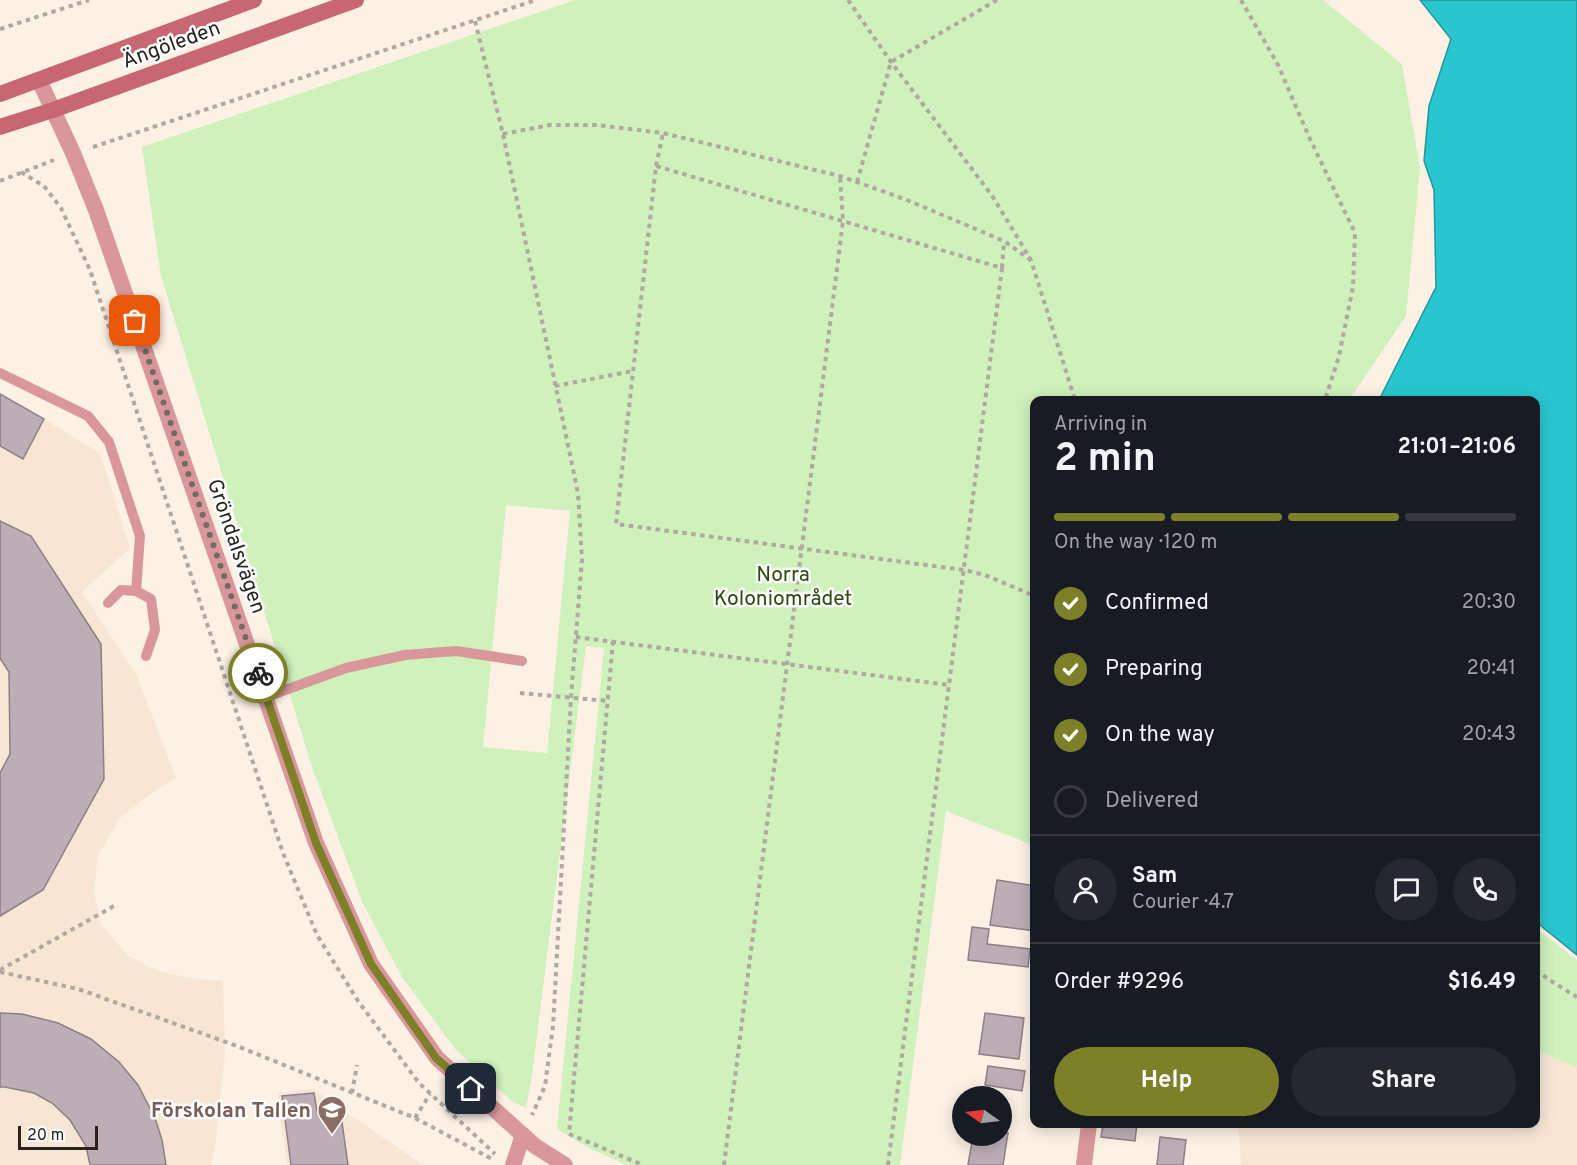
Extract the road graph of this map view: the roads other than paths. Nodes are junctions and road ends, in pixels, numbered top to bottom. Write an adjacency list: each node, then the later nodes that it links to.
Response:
1 (254, 0): 3 (main road, Ängöleden)
2 (356, 0): 5 (main road, Ängöleden)
3 (39, 80): 4 (main road, Ängöleden); 5 (street, Gröndalsvägen)
4 (0, 94)
5 (53, 110): 6 (main road, Ängöleden); 12 (street, Gröndalsvägen)
6 (0, 128)
7 (0, 373): 8 (lane)
8 (136, 591): 9 (lane); 10 (lane)
9 (108, 603)
10 (146, 656)
11 (522, 661): 12 (lane)
12 (266, 697): 14 (street, Gröndalsvägen)
13 (1089, 1128): 17 (street)
14 (523, 1135): 15 (street); 16 (street, Gröndalsvägen)
15 (513, 1165)
16 (565, 1165)
17 (1084, 1165)

